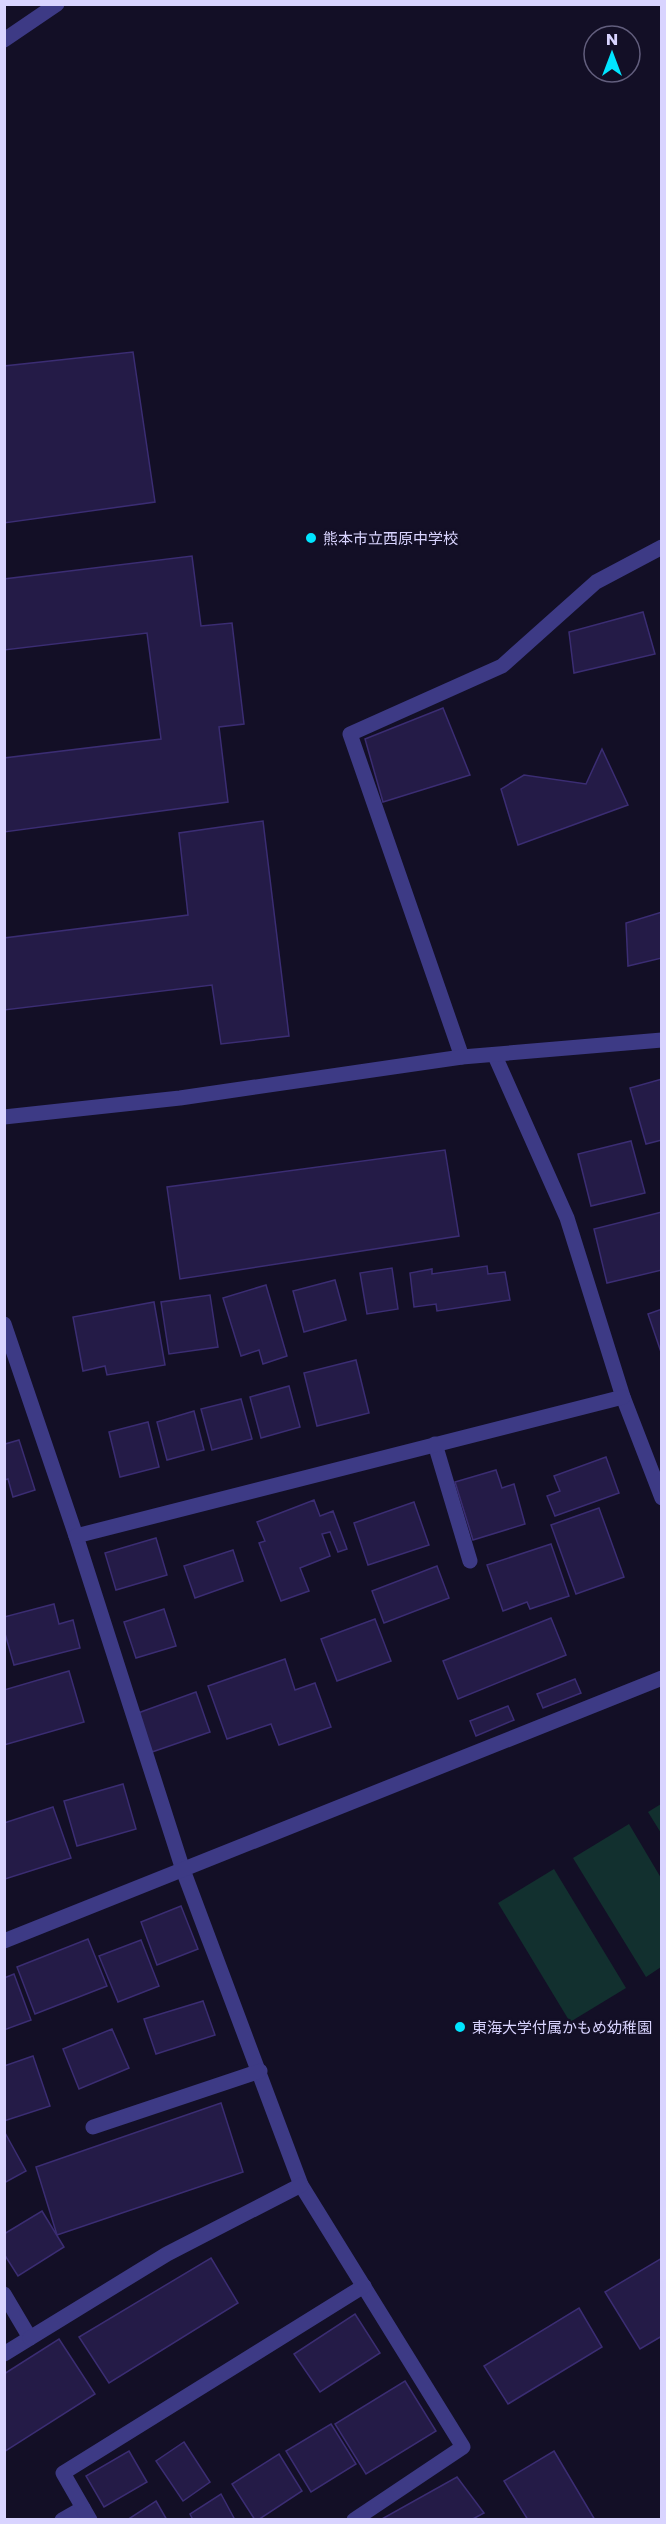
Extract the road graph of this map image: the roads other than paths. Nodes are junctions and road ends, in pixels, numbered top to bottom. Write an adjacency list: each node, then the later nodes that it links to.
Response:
1 (57, 4): 2 (street)
2 (4, 40)
3 (662, 547): 6 (street)
4 (662, 1040): 5 (street)
5 (495, 1056): 6 (street); 9 (street)
6 (462, 1058): 7 (street)
7 (4, 1117)
8 (4, 1324): 12 (street)
9 (623, 1397): 10 (street); 11 (street)
10 (435, 1444): 12 (street); 13 (street)
11 (662, 1498)
12 (76, 1536): 15 (street)
13 (470, 1561)
14 (662, 1678): 15 (street)
15 (183, 1870): 16 (street); 17 (street)
16 (4, 1941)
17 (260, 2071): 18 (street); 19 (street)
18 (93, 2127)
19 (301, 2185): 20 (street); 22 (street)
20 (364, 2286): 24 (street); 26 (street)
21 (4, 2294): 22 (street)
22 (30, 2338): 23 (street)
23 (4, 2354)
24 (87, 2514): 25 (street)
25 (62, 2520)
26 (354, 2520)

